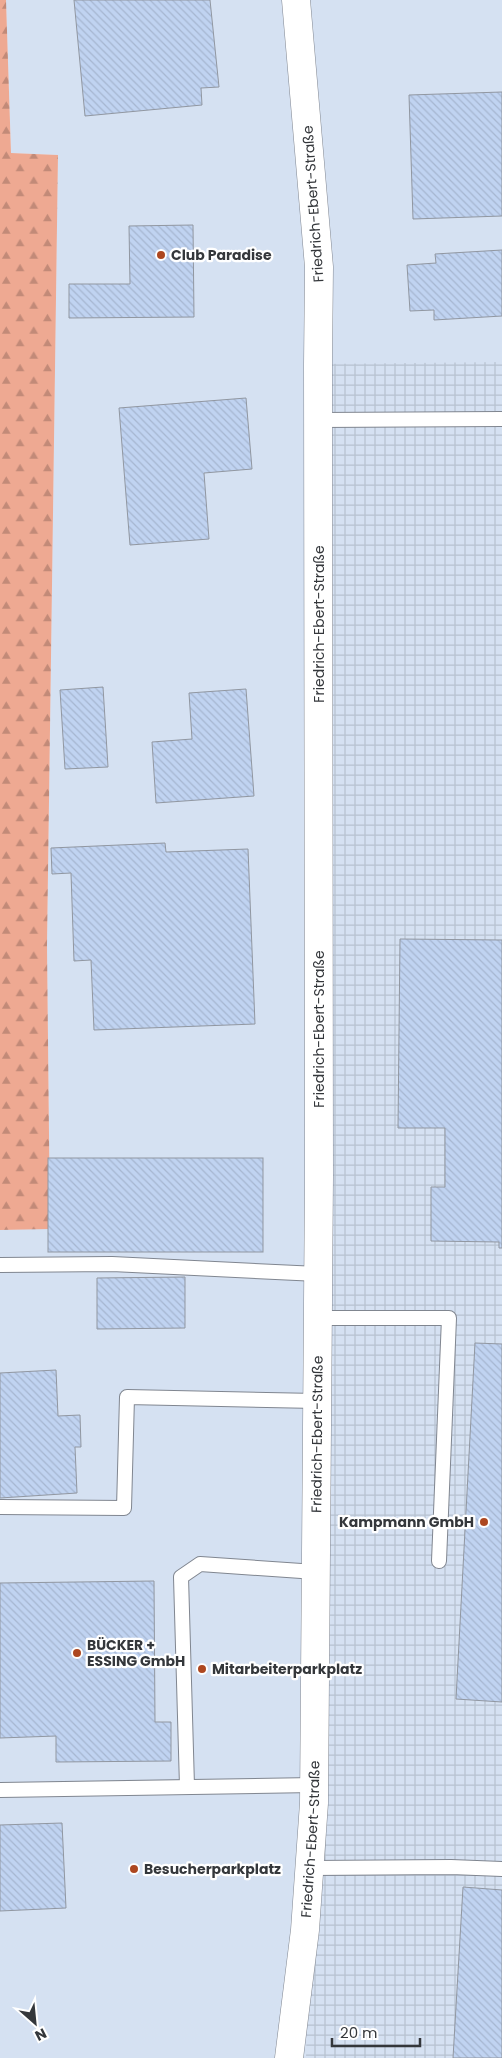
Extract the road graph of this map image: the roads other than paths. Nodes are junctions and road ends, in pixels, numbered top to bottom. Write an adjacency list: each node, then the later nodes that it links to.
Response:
1 (296, 0): 3 (street, Friedrich-Ebert-Straße)
2 (502, 419): 3 (lane)
3 (318, 420): 5 (street, Friedrich-Ebert-Straße)
4 (0, 1265): 5 (lane)
5 (318, 1274): 6 (street, Friedrich-Ebert-Straße)
6 (318, 1318): 7 (street, Friedrich-Ebert-Straße); 9 (lane)
7 (317, 1401): 8 (lane); 10 (street, Friedrich-Ebert-Straße)
8 (0, 1507)
9 (439, 1561)
10 (316, 1572): 11 (street, Friedrich-Ebert-Straße); 12 (lane)
11 (314, 1784): 12 (lane); 14 (street, Friedrich-Ebert-Straße)
12 (187, 1786): 13 (lane)
13 (0, 1790)
14 (310, 1868): 15 (lane); 16 (street, Friedrich-Ebert-Straße)
15 (502, 1869)
16 (289, 2058)

